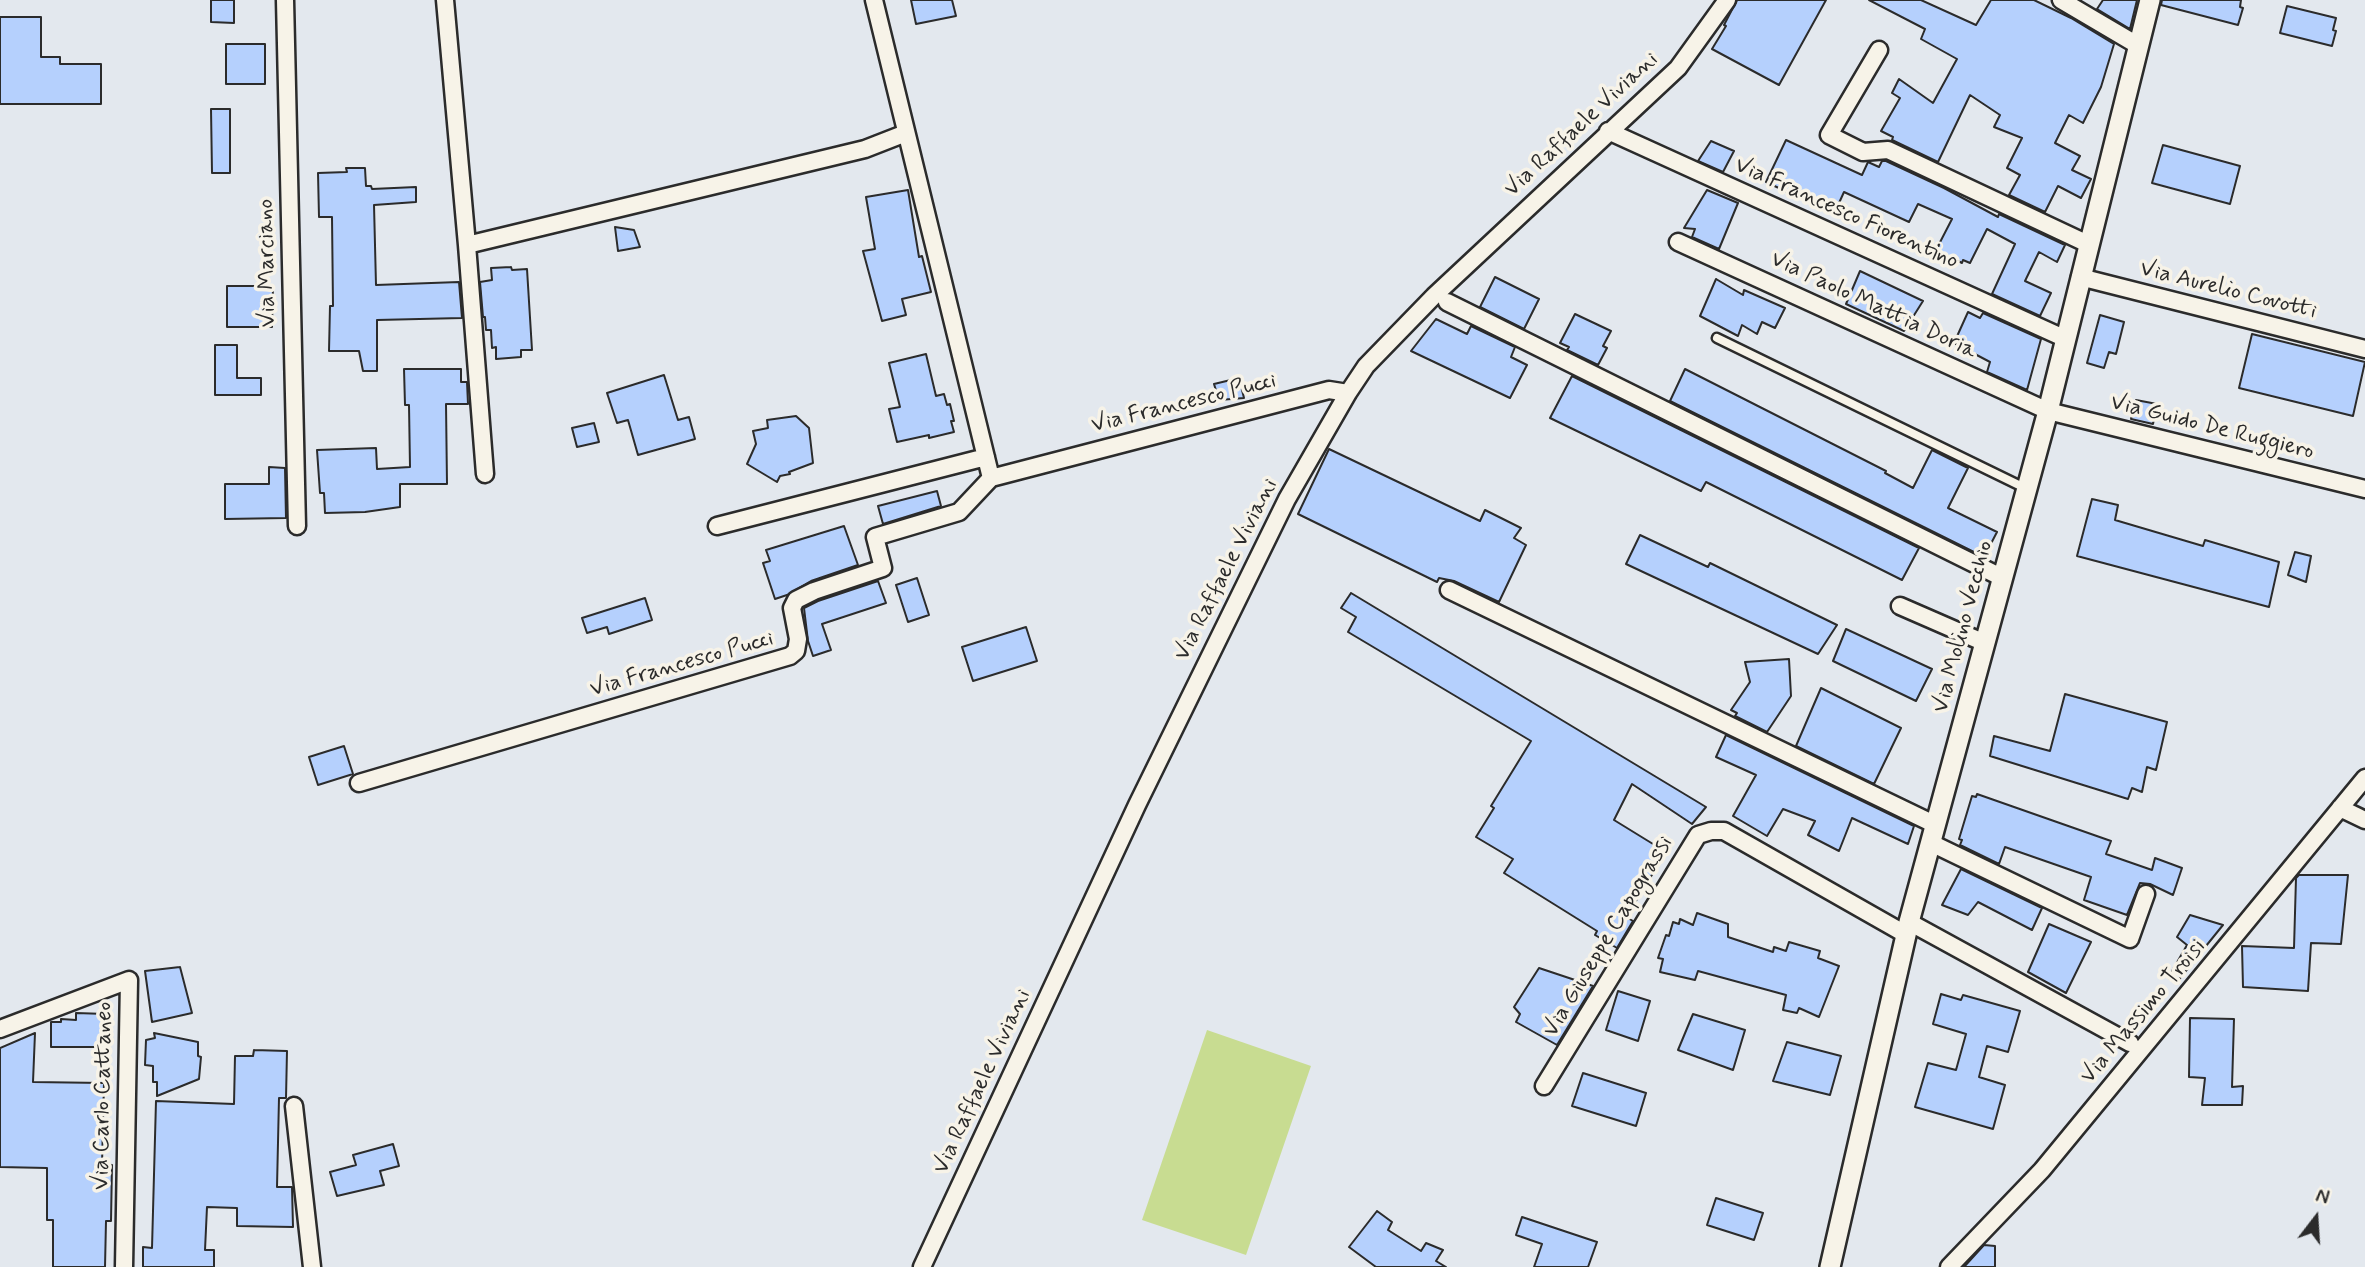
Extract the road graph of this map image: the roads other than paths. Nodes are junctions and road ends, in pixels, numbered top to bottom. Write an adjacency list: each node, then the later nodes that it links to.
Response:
1 (285, 0): 26 (street, Via Marciano)
2 (445, 0): 12 (street)
3 (874, 0): 10 (street)
4 (1727, 0): 9 (street, Via Raffaele Viviani)
5 (2061, 0): 7 (street)
6 (2150, 0): 7 (street, Via Molino Vecchio)
7 (2138, 46): 13 (street, Via Molino Vecchio)
8 (1879, 50): 13 (street)
9 (1608, 131): 17 (street, Via Francesco Fiorentino); 19 (street, Via Raffaele Viviani)
10 (906, 133): 12 (street); 21 (street)
11 (1678, 242): 20 (street, Via Paolo Mattia Doria)
12 (467, 244): 22 (street)
13 (2088, 244): 14 (street, Via Molino Vecchio)
14 (2080, 277): 17 (street, Via Molino Vecchio); 18 (street, Via Aurelio Covotti)
15 (1447, 302): 28 (street)
16 (1717, 338): 24 (lane)
17 (2066, 339): 20 (street, Via Molino Vecchio)
18 (2365, 349)
19 (1348, 393): 23 (street, Via Francesco Pucci); 45 (street, Via Raffaele Viviani)
20 (2048, 411): 24 (street, Via Molino Vecchio); 25 (street, Via Guido De Ruggiero)
21 (986, 457): 23 (street); 27 (street)
22 (485, 474)
23 (992, 478): 33 (street, Via Francesco Pucci)
24 (2027, 489): 28 (street, Via Molino Vecchio)
25 (2365, 489)
26 (297, 526)
27 (717, 526)
28 (2003, 579): 31 (street, Via Molino Vecchio)
29 (1449, 590): 36 (street)
30 (1900, 606): 31 (street)
31 (1985, 643): 36 (street, Via Molino Vecchio)
32 (2365, 778): 34 (street, Via Massimo Troisi)
33 (359, 783)
34 (2340, 808): 35 (street); 47 (street, Via Massimo Troisi)
35 (2365, 820)
36 (1933, 834): 37 (street); 38 (street, Via Molino Vecchio)
37 (2146, 894)
38 (1908, 929): 40 (street, Via Giuseppe Capograssi); 41 (street, Via Giuseppe Capograssi); 46 (street, Via Molino Vecchio)
39 (0, 1029): 43 (street, Via Carlo Cattaneo)
40 (2130, 1043)
41 (1544, 1086)
42 (294, 1106): 44 (street)
43 (124, 1267)
44 (313, 1267)
45 (922, 1267)
46 (1830, 1267)
47 (1949, 1267)

